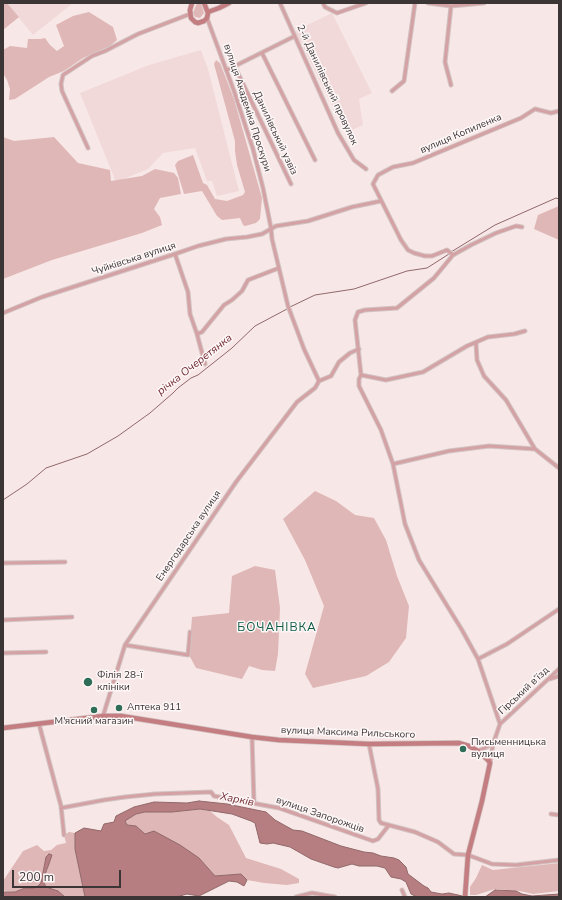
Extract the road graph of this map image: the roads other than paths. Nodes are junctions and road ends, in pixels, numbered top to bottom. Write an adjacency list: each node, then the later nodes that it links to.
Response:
1 (192, 3): 12 (main road)
2 (204, 3): 11 (main road, вулиця Академіка Проскури)
3 (230, 3): 11 (main road)
4 (280, 3): 14 (street, 2-й Данилівський провулок)
5 (323, 3): 6 (street)
6 (366, 3)
7 (415, 3): 19 (street)
8 (428, 3): 10 (street)
9 (484, 3): 10 (street)
10 (451, 6): 18 (street)
11 (208, 12): 13 (main road, вулиця Академіка Проскури)
12 (190, 14): 13 (main road); 21 (street)
13 (208, 18): 17 (street, вулиця Академіка Проскури)
14 (294, 36): 15 (street); 23 (street, 2-й Данилівський провулок)
15 (262, 53): 16 (street); 22 (street)
16 (235, 67): 17 (street); 24 (street, Данилівський узвіз)
17 (227, 70): 27 (street, вулиця Академіка Проскури)
18 (451, 85)
19 (392, 90)
20 (559, 111): 25 (street, вулиця Копиленка)
21 (88, 148)
22 (315, 160)
23 (366, 169)
24 (291, 184)
25 (380, 201): 27 (street); 29 (street)
26 (522, 227): 29 (street)
27 (272, 228): 28 (street, Чуйківська вулиця); 30 (street)
28 (175, 254): 31 (street, Чуйківська вулиця); 33 (street)
29 (454, 255): 35 (street)
30 (279, 268): 33 (street); 38 (street)
31 (3, 313)
32 (525, 331): 34 (street)
33 (197, 334): 36 (street)
34 (476, 343): 37 (street); 39 (street)
35 (359, 349): 37 (street); 38 (street, Енергодарська вулиця)
36 (205, 364)
37 (361, 375): 40 (street)
38 (319, 381): 48 (street, Енергодарська вулиця)
39 (535, 449): 40 (street); 41 (street)
40 (393, 464): 51 (street)
41 (559, 468)
42 (66, 562): 43 (street)
43 (3, 563)
44 (559, 609): 51 (street)
45 (72, 617): 46 (street)
46 (3, 620)
47 (190, 632): 48 (street)
48 (125, 645): 55 (street, Енергодарська вулиця)
49 (46, 652): 50 (street)
50 (3, 653)
51 (478, 659): 57 (street)
52 (559, 668): 54 (street, Гірський в’їзд)
53 (559, 676): 54 (street)
54 (548, 679): 57 (street, Гірський в’їзд)
55 (103, 716): 56 (main road, вулиця Максима Рильського); 59 (main road, вулиця Максима Рильського)
56 (38, 724): 58 (main road, вулиця Максима Рильського); 65 (street)
57 (500, 724): 61 (street)
58 (3, 728)
59 (252, 737): 60 (main road, вулиця Максима Рильського); 64 (street)
60 (369, 744): 62 (main road, вулиця Максима Рильського); 68 (street)
61 (493, 744): 62 (street); 63 (street)
62 (478, 751): 63 (main road, вулиця Максима Рильського)
63 (490, 763): 70 (main road)
64 (254, 802): 65 (street, вулиця Запорожців); 68 (street, вулиця Запорожців)
65 (61, 808): 69 (street)
66 (551, 814): 67 (street)
67 (559, 815)
68 (389, 825): 70 (street)
69 (64, 835)
70 (468, 854): 71 (street); 76 (main road)
71 (559, 860)
72 (402, 890): 75 (street)
73 (296, 897): 74 (street)
74 (335, 897)
75 (405, 897)
76 (465, 897)

